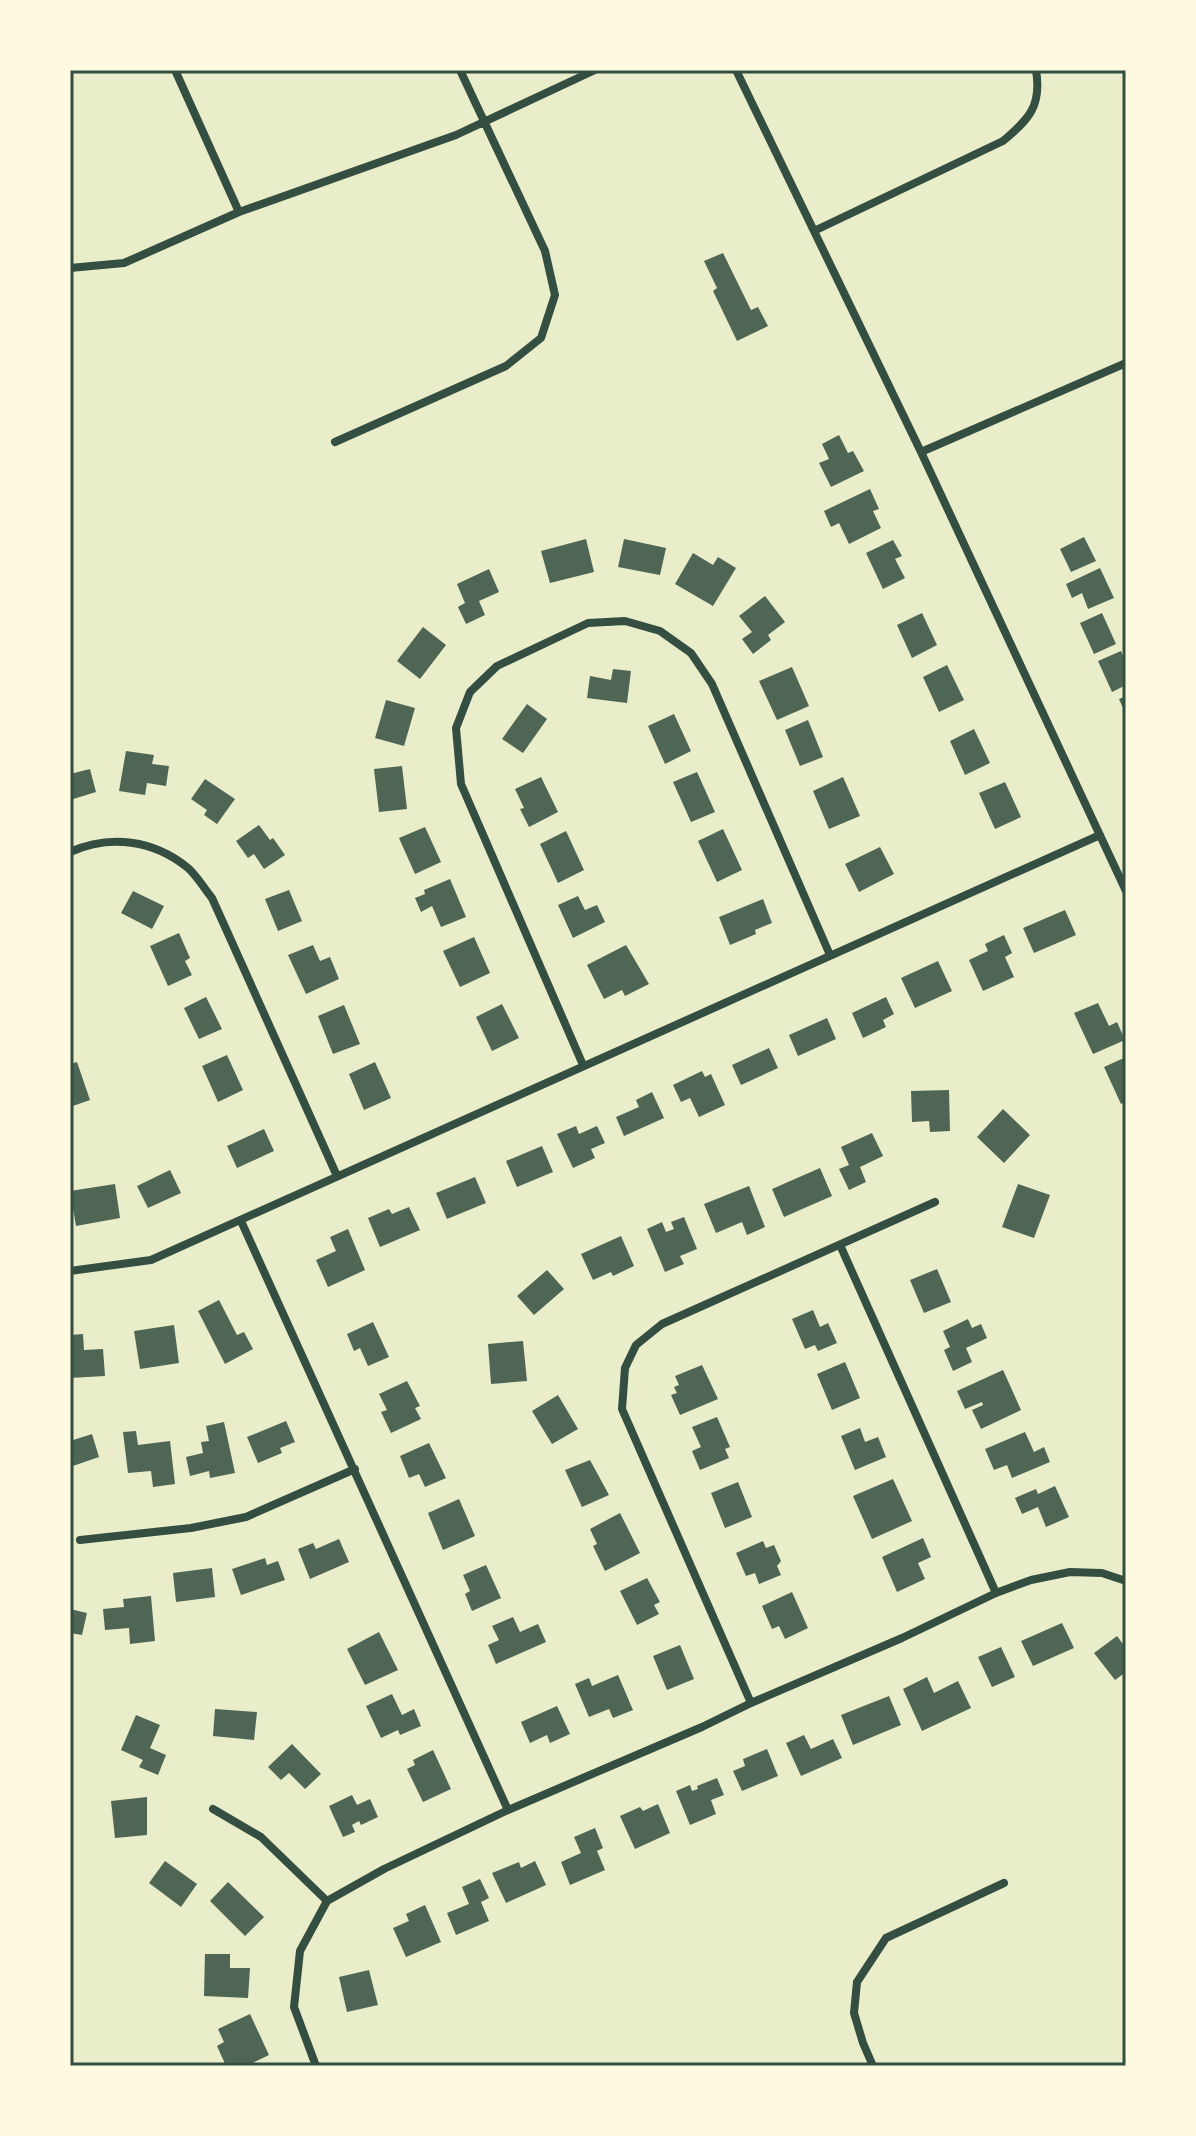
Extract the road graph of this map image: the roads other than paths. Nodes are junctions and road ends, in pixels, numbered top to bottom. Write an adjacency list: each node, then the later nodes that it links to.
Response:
1 (175, 70): 7 (street)
2 (460, 70): 6 (street)
3 (595, 70): 6 (street)
4 (736, 70): 8 (street)
5 (1036, 70): 8 (street)
6 (484, 122): 7 (street); 11 (street)
7 (239, 212): 9 (street)
8 (814, 231): 12 (street)
9 (70, 268)
10 (1126, 363): 12 (street)
11 (335, 442)
12 (921, 452): 13 (street)
13 (1100, 835): 15 (street); 16 (street)
14 (70, 852): 18 (street)
15 (1126, 891)
16 (830, 955): 17 (street); 17 (street)
17 (583, 1065): 18 (street)
18 (337, 1176): 20 (street)
19 (935, 1202): 21 (street)
20 (241, 1221): 22 (street); 23 (street)
21 (840, 1245): 26 (street); 27 (street)
22 (70, 1271)
23 (355, 1469): 24 (street); 29 (street)
24 (80, 1540)
25 (1126, 1581): 26 (street)
26 (996, 1593): 27 (street)
27 (751, 1703): 29 (street)
28 (213, 1809): 31 (street)
29 (508, 1810): 31 (street)
30 (1004, 1883): 33 (street)
31 (327, 1901): 32 (street)
32 (316, 2066)
33 (873, 2066)

